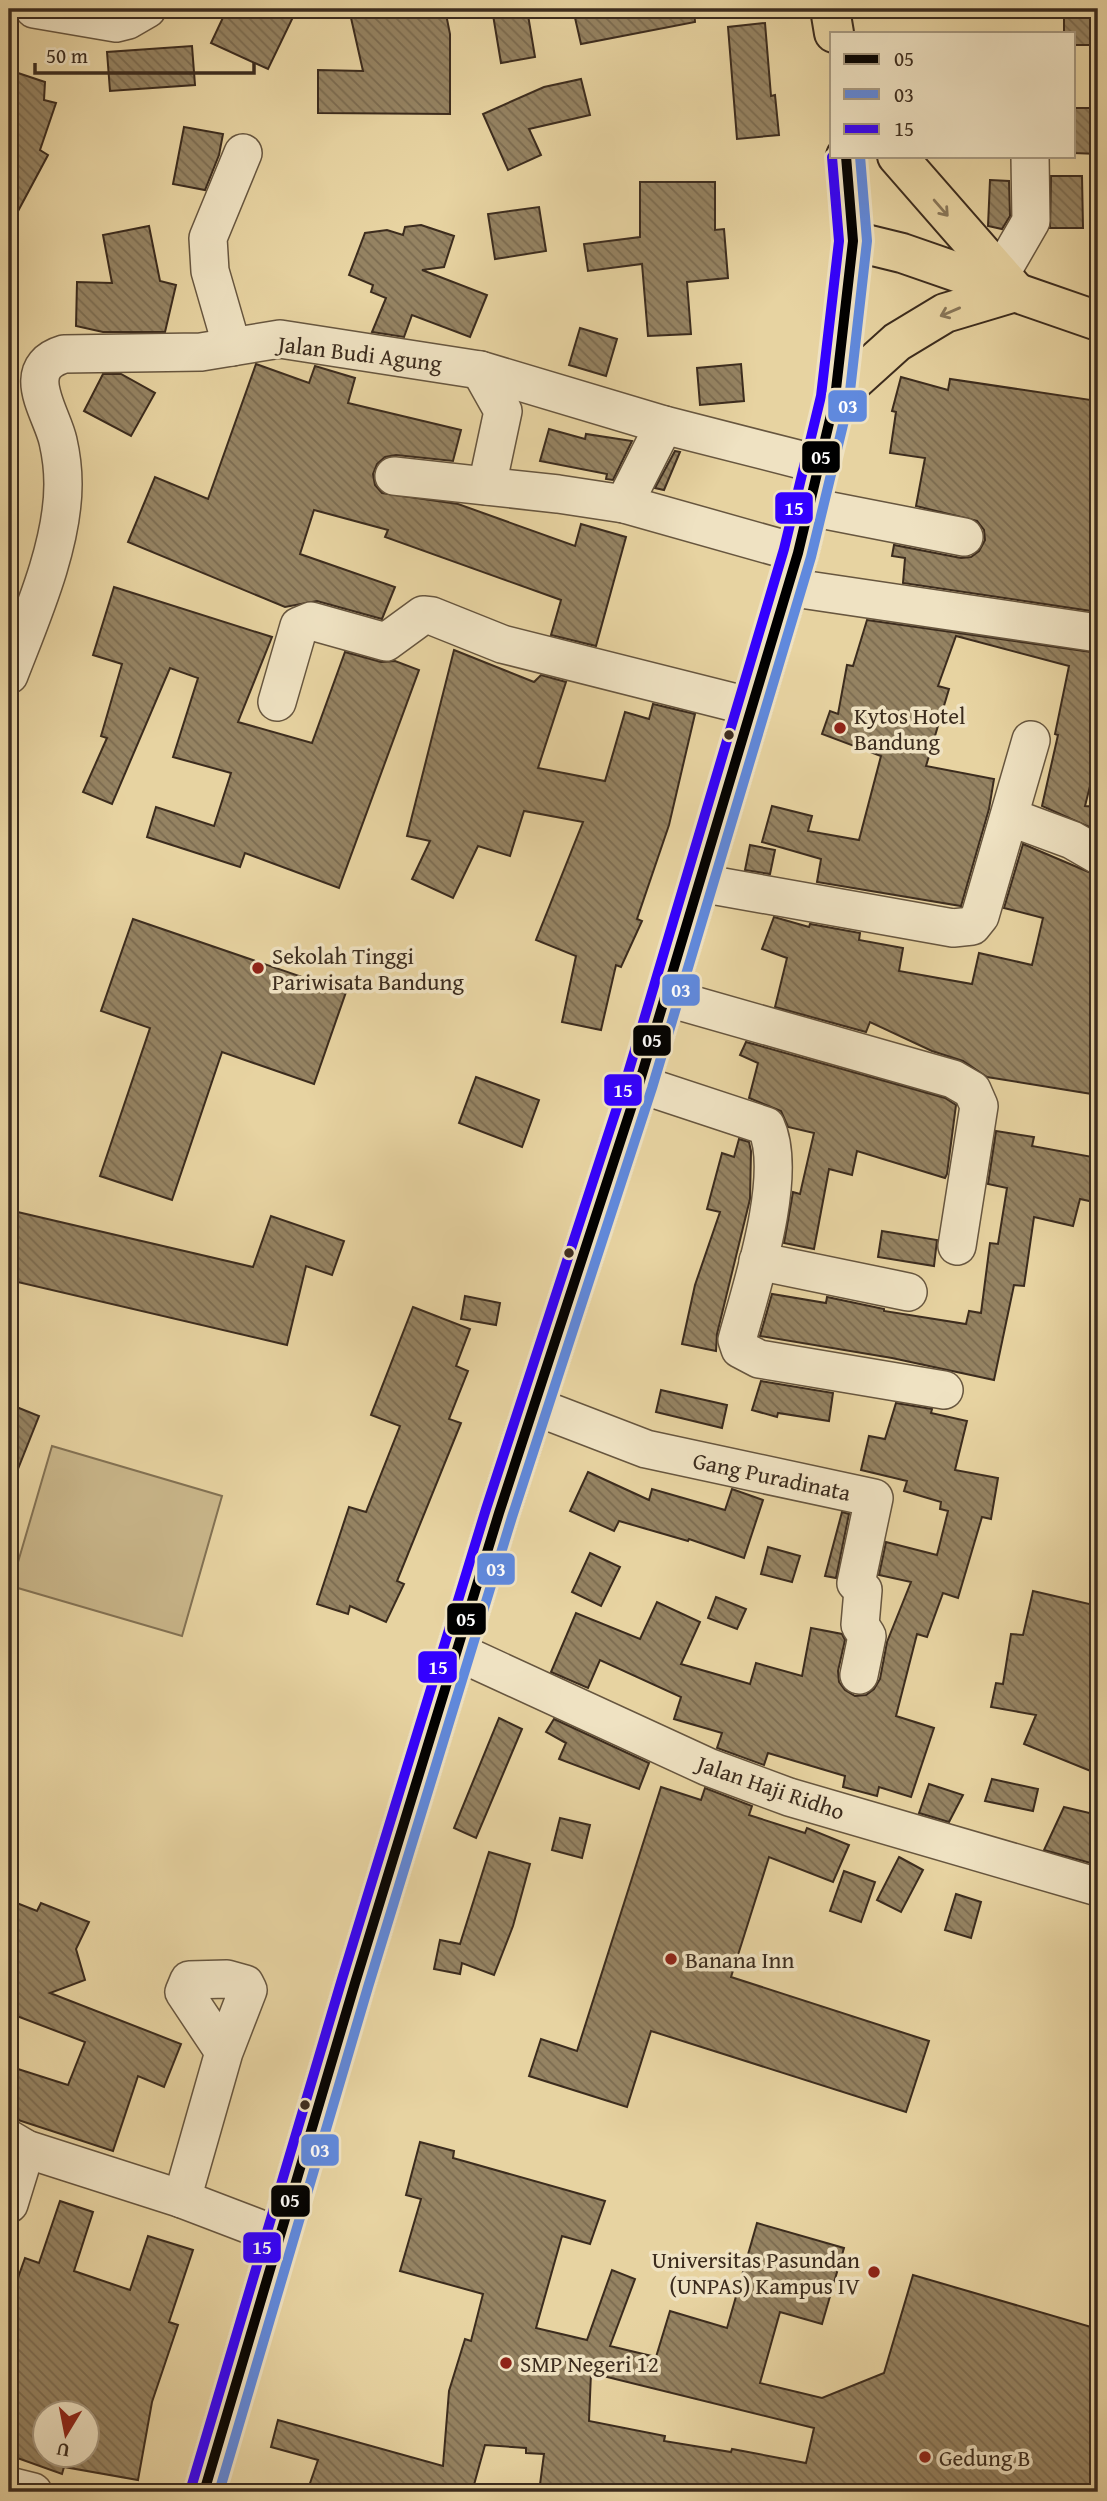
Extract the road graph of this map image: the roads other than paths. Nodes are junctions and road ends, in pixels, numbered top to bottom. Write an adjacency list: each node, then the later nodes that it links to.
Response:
1 (34, 9): 2 (street)
2 (147, 9)
3 (830, 9): 4 (main road)
4 (834, 32)
5 (243, 153): 12 (street)
6 (846, 158): 9 (main road)
7 (899, 158): 10 (main road, one-way to 10)
8 (1030, 158): 10 (street)
9 (853, 242): 10 (main road); 15 (main road)
10 (1008, 283): 11 (main road); 15 (main road, one-way to 15)
11 (1098, 321)
12 (232, 346): 13 (street, Jalan Budi Agung); 14 (street, Jalan Budi Agung)
13 (480, 370): 16 (street, Jalan Budi Agung); 19 (street)
14 (23, 390): 25 (street, Jalan Budi Agung)
15 (835, 398): 17 (main road)
16 (664, 425): 17 (street, Jalan Budi Agung); 20 (street)
17 (821, 466): 21 (main road)
18 (394, 476): 19 (street)
19 (487, 486): 20 (street)
20 (624, 504): 23 (street)
21 (810, 507): 22 (street); 23 (main road)
22 (964, 537)
23 (793, 570): 24 (street); 27 (main road)
24 (1098, 634)
25 (9, 675)
26 (277, 702): 27 (street)
27 (752, 707): 31 (main road)
28 (1031, 740): 29 (street)
29 (1010, 817): 30 (street); 31 (street)
30 (1098, 855)
31 (700, 883): 32 (main road)
32 (665, 997): 33 (main road); 34 (street)
33 (639, 1084): 35 (street); 38 (main road)
34 (957, 1246)
35 (758, 1261): 36 (street); 37 (street)
36 (908, 1292)
37 (944, 1390)
38 (534, 1406): 39 (main road); 40 (street, Gang Puradinata)
39 (458, 1652): 41 (street, Jalan Haji Ridho); 46 (main road)
40 (859, 1675)
41 (1098, 1886)
42 (224, 2052): 44 (street)
43 (17, 2144): 44 (street); 45 (street)
44 (182, 2199): 46 (street)
45 (9, 2204)
46 (278, 2235): 49 (main road)
47 (9, 2486): 48 (street)
48 (33, 2492)
49 (204, 2492)

